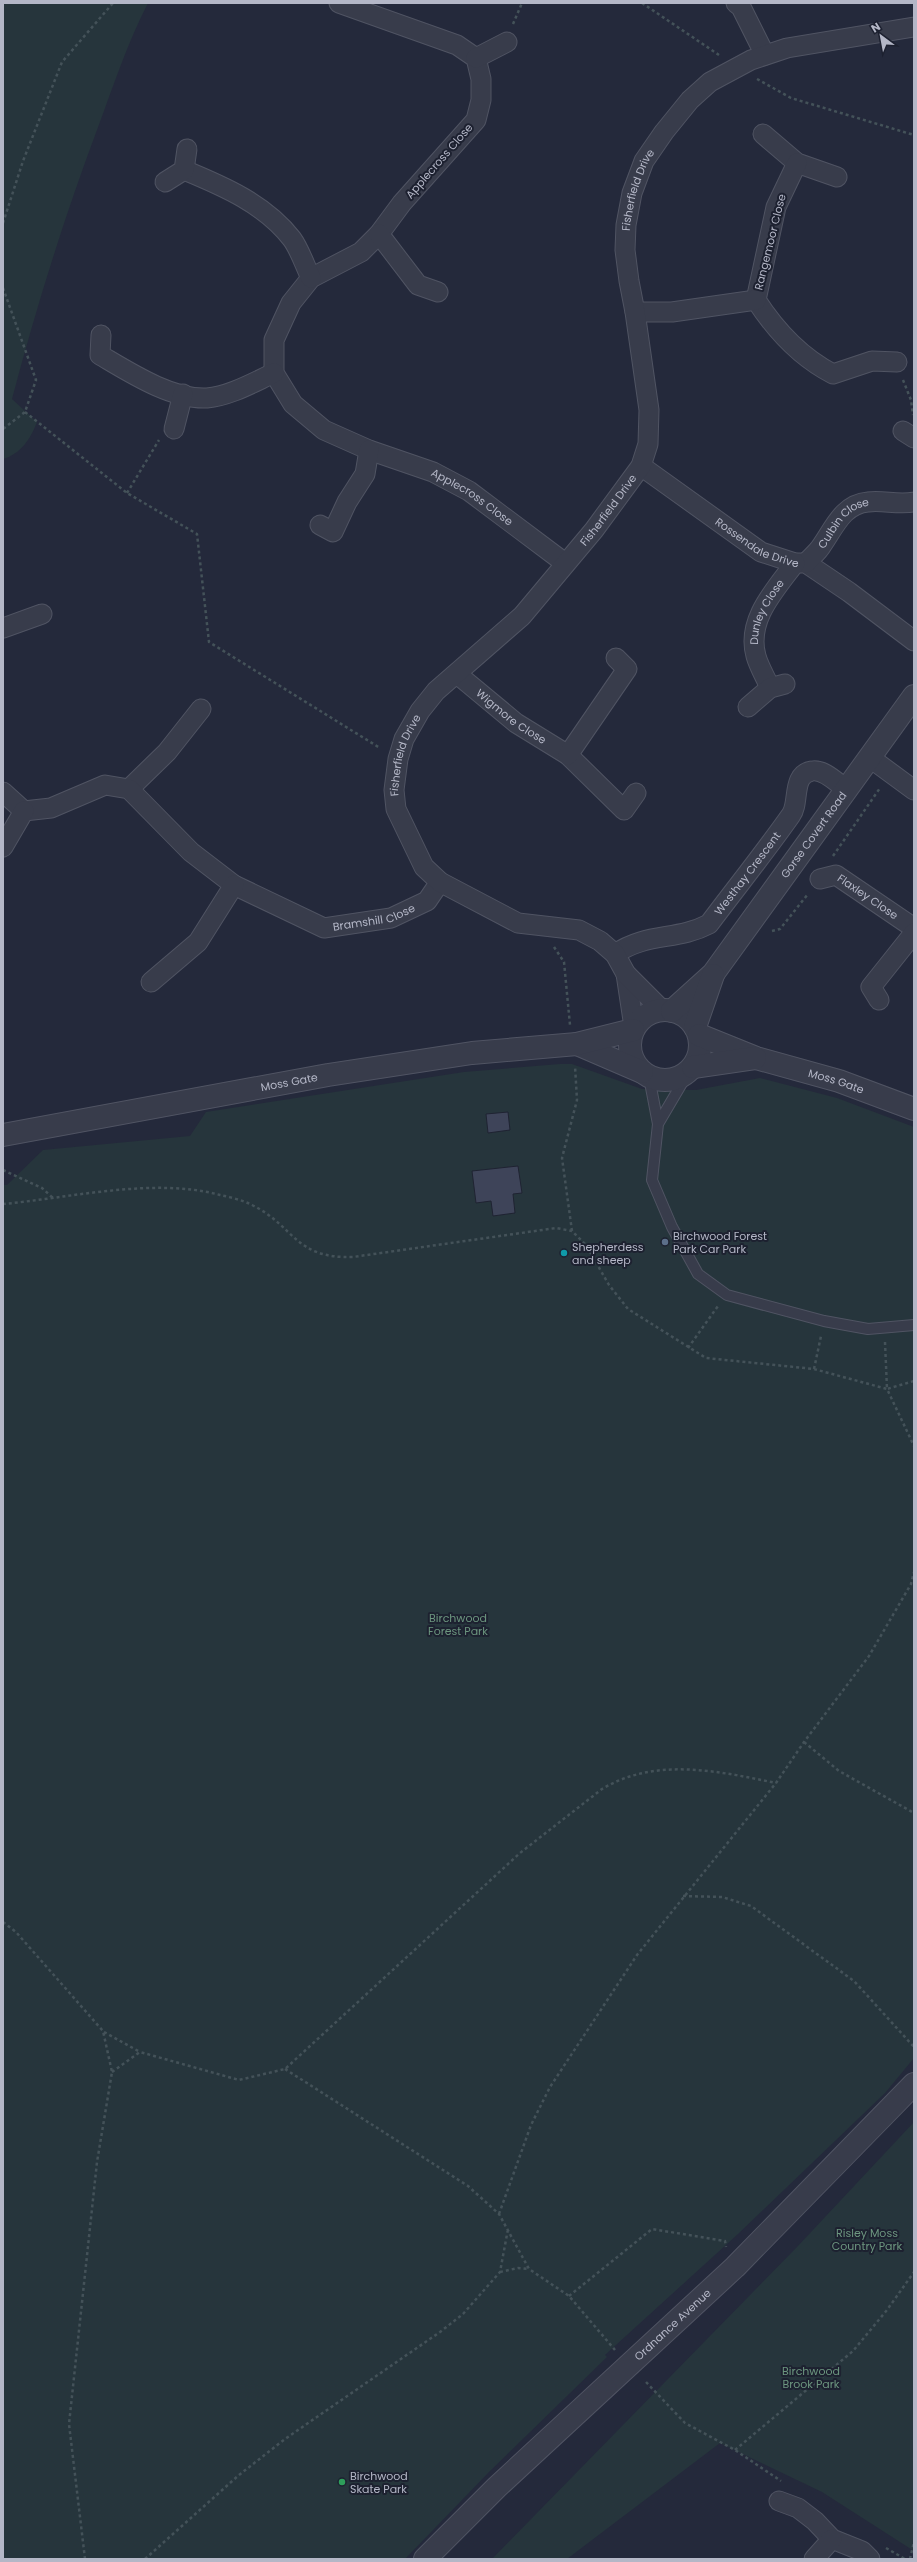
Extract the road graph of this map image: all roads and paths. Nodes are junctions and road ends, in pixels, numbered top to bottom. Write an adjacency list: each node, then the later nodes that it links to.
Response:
1 (114, 3): 17 (path)
2 (339, 3): 8 (street)
3 (642, 3): 9 (path)
4 (736, 3): 7 (street)
5 (914, 27): 7 (street, Fisherfield Drive)
6 (507, 42): 8 (street)
7 (765, 55): 9 (street, Fisherfield Drive)
8 (476, 58): 18 (street, Applecross Close)
9 (737, 67): 11 (path); 23 (street, Fisherfield Drive)
10 (763, 134): 13 (street)
11 (914, 135)
12 (187, 150): 14 (street)
13 (797, 163): 15 (street); 22 (street, Rangemoor Close)
14 (184, 170): 16 (street); 19 (street)
15 (837, 177)
16 (166, 182)
17 (3, 223)
18 (379, 234): 19 (street, Applecross Close); 21 (street)
19 (311, 278): 26 (street, Applecross Close)
20 (3, 288): 28 (path)
21 (438, 292)
22 (756, 300): 23 (street, Rangemoor Close); 25 (street, Rangemoor Close)
23 (636, 312): 33 (street, Fisherfield Drive)
24 (101, 335): 27 (street)
25 (896, 362): 31 (path)
26 (274, 373): 27 (street); 32 (street, Applecross Close)
27 (183, 394): 30 (street)
28 (25, 412): 29 (path); 34 (path)
29 (3, 429)
30 (174, 429): 34 (path)
31 (909, 434)
32 (369, 450): 36 (street); 37 (street, Applecross Close)
33 (641, 466): 37 (street, Fisherfield Drive); 38 (street, Rossendale Drive)
34 (127, 493): 49 (path)
35 (914, 502): 38 (street, Culbin Close)
36 (320, 525)
37 (565, 563): 43 (street, Fisherfield Drive)
38 (800, 563): 41 (street, Rossendale Drive); 45 (street, Dunley Close)
39 (42, 614): 40 (street)
40 (3, 628)
41 (914, 641)
42 (616, 658): 47 (street)
43 (457, 674): 47 (street, Wigmore Close); 49 (street, Fisherfield Drive)
44 (914, 696): 48 (street, Gorse Covert Road)
45 (748, 707)
46 (201, 709): 51 (street)
47 (568, 755): 55 (street, Wigmore Close)
48 (869, 757): 52 (street, Gorse Covert Road); 53 (street)
49 (398, 759): 59 (street, Fisherfield Drive)
50 (882, 784): 58 (path)
51 (129, 789): 56 (street); 60 (street, Bramshill Close)
52 (846, 789): 65 (street, Westhay Crescent); 67 (street, Gorse Covert Road)
53 (914, 790)
54 (3, 792): 56 (street)
55 (636, 793)
56 (24, 811): 57 (street)
57 (3, 847)
58 (820, 879): 61 (street, Flaxley Close); 62 (path)
59 (440, 882): 60 (street, Bramshill Close); 65 (street, Fisherfield Drive)
60 (234, 885): 68 (street)
61 (914, 928)
62 (768, 932)
63 (914, 933): 69 (street)
64 (552, 945): 73 (path)
65 (615, 954): 66 (street, Fisherfield Drive)
66 (626, 974): 70 (street, Fisherfield Drive); 71 (street, Fisherfield Drive)
67 (713, 974): 70 (street, Gorse Covert Road); 72 (street, Gorse Covert Road)
68 (151, 982)
69 (878, 1000)
70 (667, 1010): 71 (street, Moss Gate); 72 (street, Moss Gate)
71 (634, 1029): 73 (street, Moss Gate); 76 (street)
72 (697, 1031): 74 (street, Moss Gate); 75 (street)
73 (574, 1044): 76 (street, Moss Gate); 79 (street, Moss Gate); 83 (path)
74 (756, 1058): 75 (street, Moss Gate); 77 (street, Moss Gate)
75 (691, 1070): 76 (street, Moss Gate); 78 (lane)
76 (645, 1075): 78 (lane)
77 (914, 1108)
78 (658, 1124): 84 (lane)
79 (3, 1135)
80 (3, 1170): 81 (path)
81 (54, 1199): 82 (path); 83 (path)
82 (3, 1204)
83 (572, 1231): 88 (path)
84 (727, 1295): 85 (lane); 88 (path)
85 (824, 1322): 87 (lane); 89 (path)
86 (914, 1325): 87 (lane)
87 (884, 1328): 91 (path)
88 (688, 1348): 89 (path)
89 (814, 1368): 91 (path)
90 (914, 1380): 91 (path)
91 (887, 1389): 92 (path)
92 (914, 1446)
93 (914, 1572): 94 (path)
94 (804, 1742): 95 (path); 96 (path)
95 (776, 1783): 97 (path); 102 (path)
96 (914, 1813)
97 (682, 1896): 100 (path); 105 (path)
98 (3, 1922): 99 (path)
99 (103, 2032): 101 (path); 103 (path)
100 (914, 2047)
101 (140, 2052): 102 (path); 103 (path)
102 (285, 2069): 105 (path)
103 (112, 2072): 117 (path)
104 (914, 2084): 107 (street, Ordnance Avenue)
105 (499, 2214): 106 (path)
106 (508, 2229): 108 (path); 109 (path)
107 (735, 2268): 111 (path); 119 (street, Ordnance Avenue)
108 (529, 2269): 109 (path); 111 (path)
109 (500, 2272): 118 (path)
110 (914, 2272): 113 (path)
111 (569, 2296): 112 (path)
112 (616, 2350)
113 (646, 2382)
114 (779, 2501): 115 (street)
115 (832, 2539): 120 (street); 121 (street)
116 (914, 2542): 122 (path)
117 (85, 2559)
118 (145, 2559)
119 (425, 2559)
120 (814, 2559)
121 (870, 2559)
122 (910, 2559)

